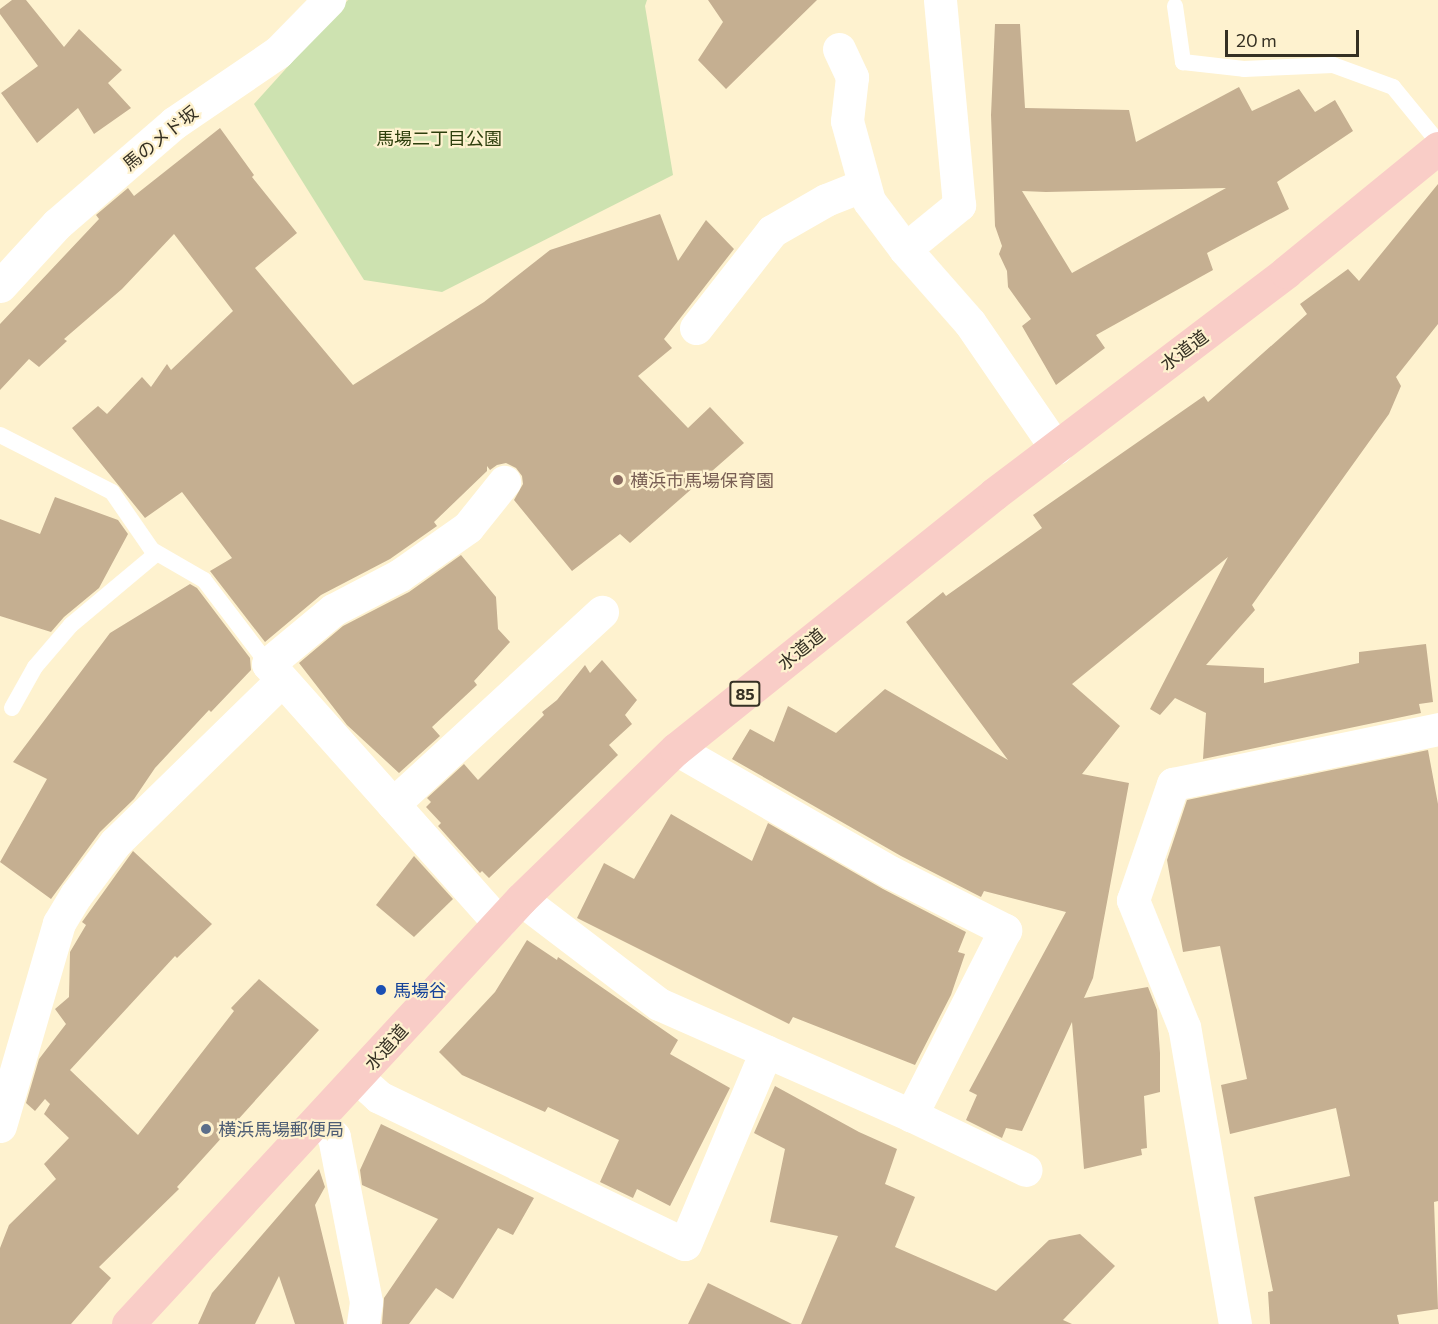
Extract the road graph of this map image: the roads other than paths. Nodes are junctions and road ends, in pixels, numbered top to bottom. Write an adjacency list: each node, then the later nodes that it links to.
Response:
1 (329, 0): 9 (street, 馬のメド坂)
2 (940, 0): 8 (street)
3 (1175, 6): 5 (lane)
4 (839, 49): 7 (street)
5 (1438, 142)
6 (1438, 148): 12 (main road, 水道道 / 85)
7 (864, 185): 8 (street); 10 (street)
8 (904, 249): 12 (street)
9 (0, 286)
10 (696, 328)
11 (0, 435): 14 (lane)
12 (1056, 448): 19 (main road, 水道道 / 85)
13 (504, 483): 16 (street)
14 (157, 553): 16 (lane); 17 (lane)
15 (602, 612): 20 (street)
16 (275, 672): 20 (street); 27 (street)
17 (12, 708)
18 (1438, 729): 31 (street)
19 (676, 749): 21 (main road, 水道道 / 85); 25 (street)
20 (393, 804): 22 (street)
21 (521, 899): 22 (main road, 水道道 / 85); 23 (street)
22 (499, 923): 24 (main road, 水道道 / 85)
23 (766, 1051): 24 (street); 25 (street)
24 (358, 1078): 26 (main road, 水道道 / 85)
25 (911, 1115): 28 (street)
26 (318, 1119): 29 (main road, 水道道 / 85); 30 (street)
27 (0, 1126)
28 (1026, 1170)
29 (128, 1324)
30 (363, 1324)
31 (1235, 1324)

